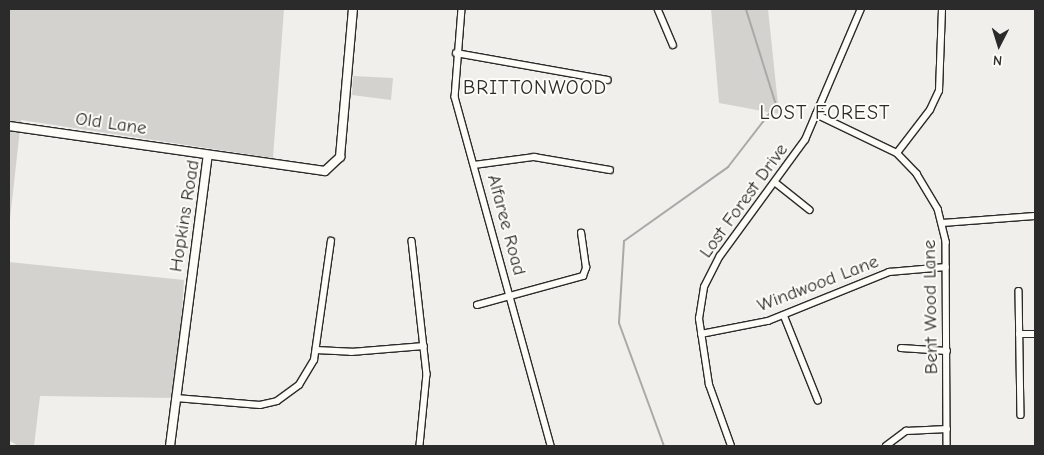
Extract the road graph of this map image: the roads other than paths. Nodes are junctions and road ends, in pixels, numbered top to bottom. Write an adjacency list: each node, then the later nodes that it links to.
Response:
1 (353, 9): 12 (main road, Hopkins Road)
2 (462, 9): 7 (street, Alfaree Road)
3 (658, 9): 6 (street)
4 (861, 9): 9 (street, Lost Forest Drive)
5 (942, 9): 11 (street)
6 (673, 45)
7 (456, 53): 8 (street); 13 (street, Alfaree Road)
8 (608, 80)
9 (816, 114): 11 (street, Bent Wood Lane); 15 (street, Lost Forest Drive)
10 (9, 126): 12 (main road, Old Lane)
11 (897, 153): 18 (street, Bent Wood Lane)
12 (208, 155): 34 (main road, Hopkins Road)
13 (474, 165): 14 (street); 24 (street, Alfaree Road)
14 (610, 170)
15 (776, 183): 16 (street); 27 (street, Lost Forest Drive)
16 (810, 210)
17 (1035, 216): 18 (street)
18 (942, 223): 22 (street, Bent Wood Lane)
19 (581, 233): 24 (street)
20 (331, 241): 32 (street)
21 (412, 241): 30 (street)
22 (946, 267): 26 (street, Windwood Lane); 33 (street, Bent Wood Lane)
23 (1019, 291): 28 (street)
24 (510, 296): 25 (street); 40 (street, Alfaree Road)
25 (477, 305)
26 (784, 315): 27 (street, Windwood Lane); 35 (street)
27 (702, 334): 41 (street, Lost Forest Drive)
28 (1020, 334): 29 (street); 36 (street)
29 (1035, 334)
30 (424, 346): 32 (street); 39 (street)
31 (901, 348): 33 (street)
32 (316, 350): 34 (street)
33 (947, 350): 37 (street, Bent Wood Lane)
34 (176, 398): 38 (main road, Hopkins Road)
35 (818, 400)
36 (1021, 415)
37 (947, 430): 42 (street); 43 (street, Bent Wood Lane)
38 (170, 446)
39 (420, 446)
40 (552, 446)
41 (731, 446)
42 (886, 446)
43 (947, 446)

